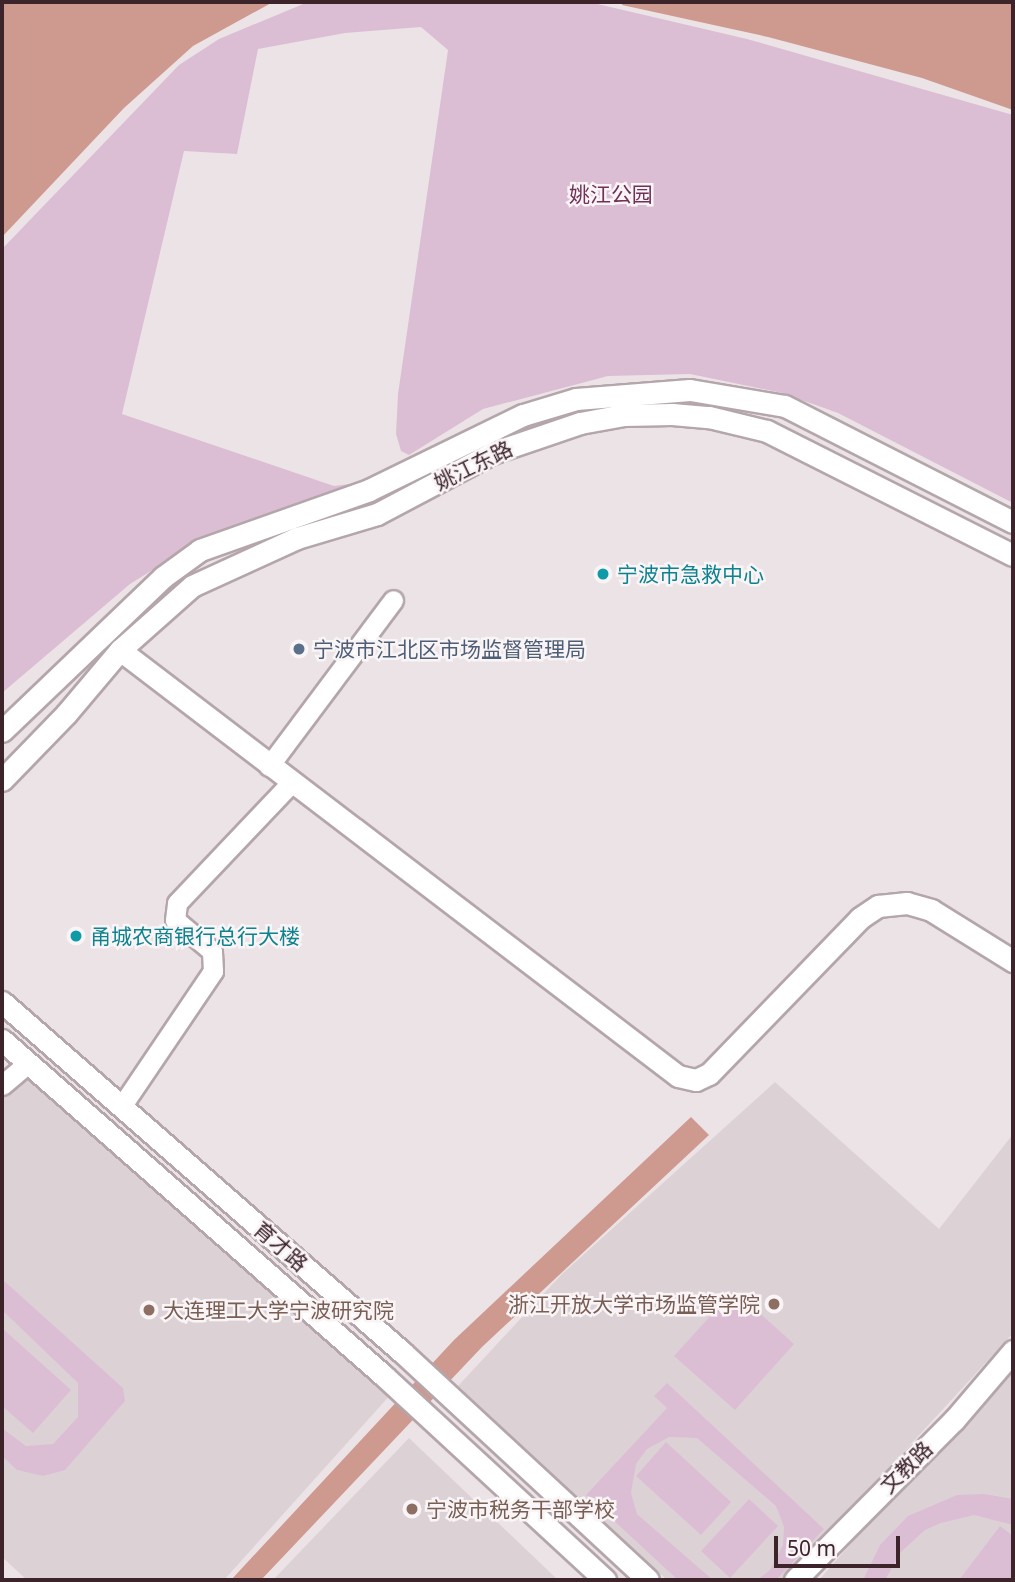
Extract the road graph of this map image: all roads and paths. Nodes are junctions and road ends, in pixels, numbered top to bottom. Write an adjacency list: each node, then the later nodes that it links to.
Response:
1 (1013, 522): 5 (main road, 姚江东路)
2 (1013, 555): 4 (main road, 姚江东路)
3 (393, 600): 6 (street)
4 (120, 650): 6 (main road); 7 (main road, 姚江东路)
5 (2, 731)
6 (269, 766): 8 (main road)
7 (2, 780)
8 (291, 783): 9 (main road); 14 (street)
9 (1013, 961)
10 (2, 1002): 14 (main road, 育才路)
11 (2, 1040): 12 (main road, 育才路)
12 (29, 1063): 13 (street); 16 (main road, 育才路)
13 (2, 1085)
14 (121, 1107): 17 (main road, 育才路)
15 (1013, 1350): 18 (main road, 文教路)
16 (605, 1580)
17 (648, 1580)
18 (795, 1580)

